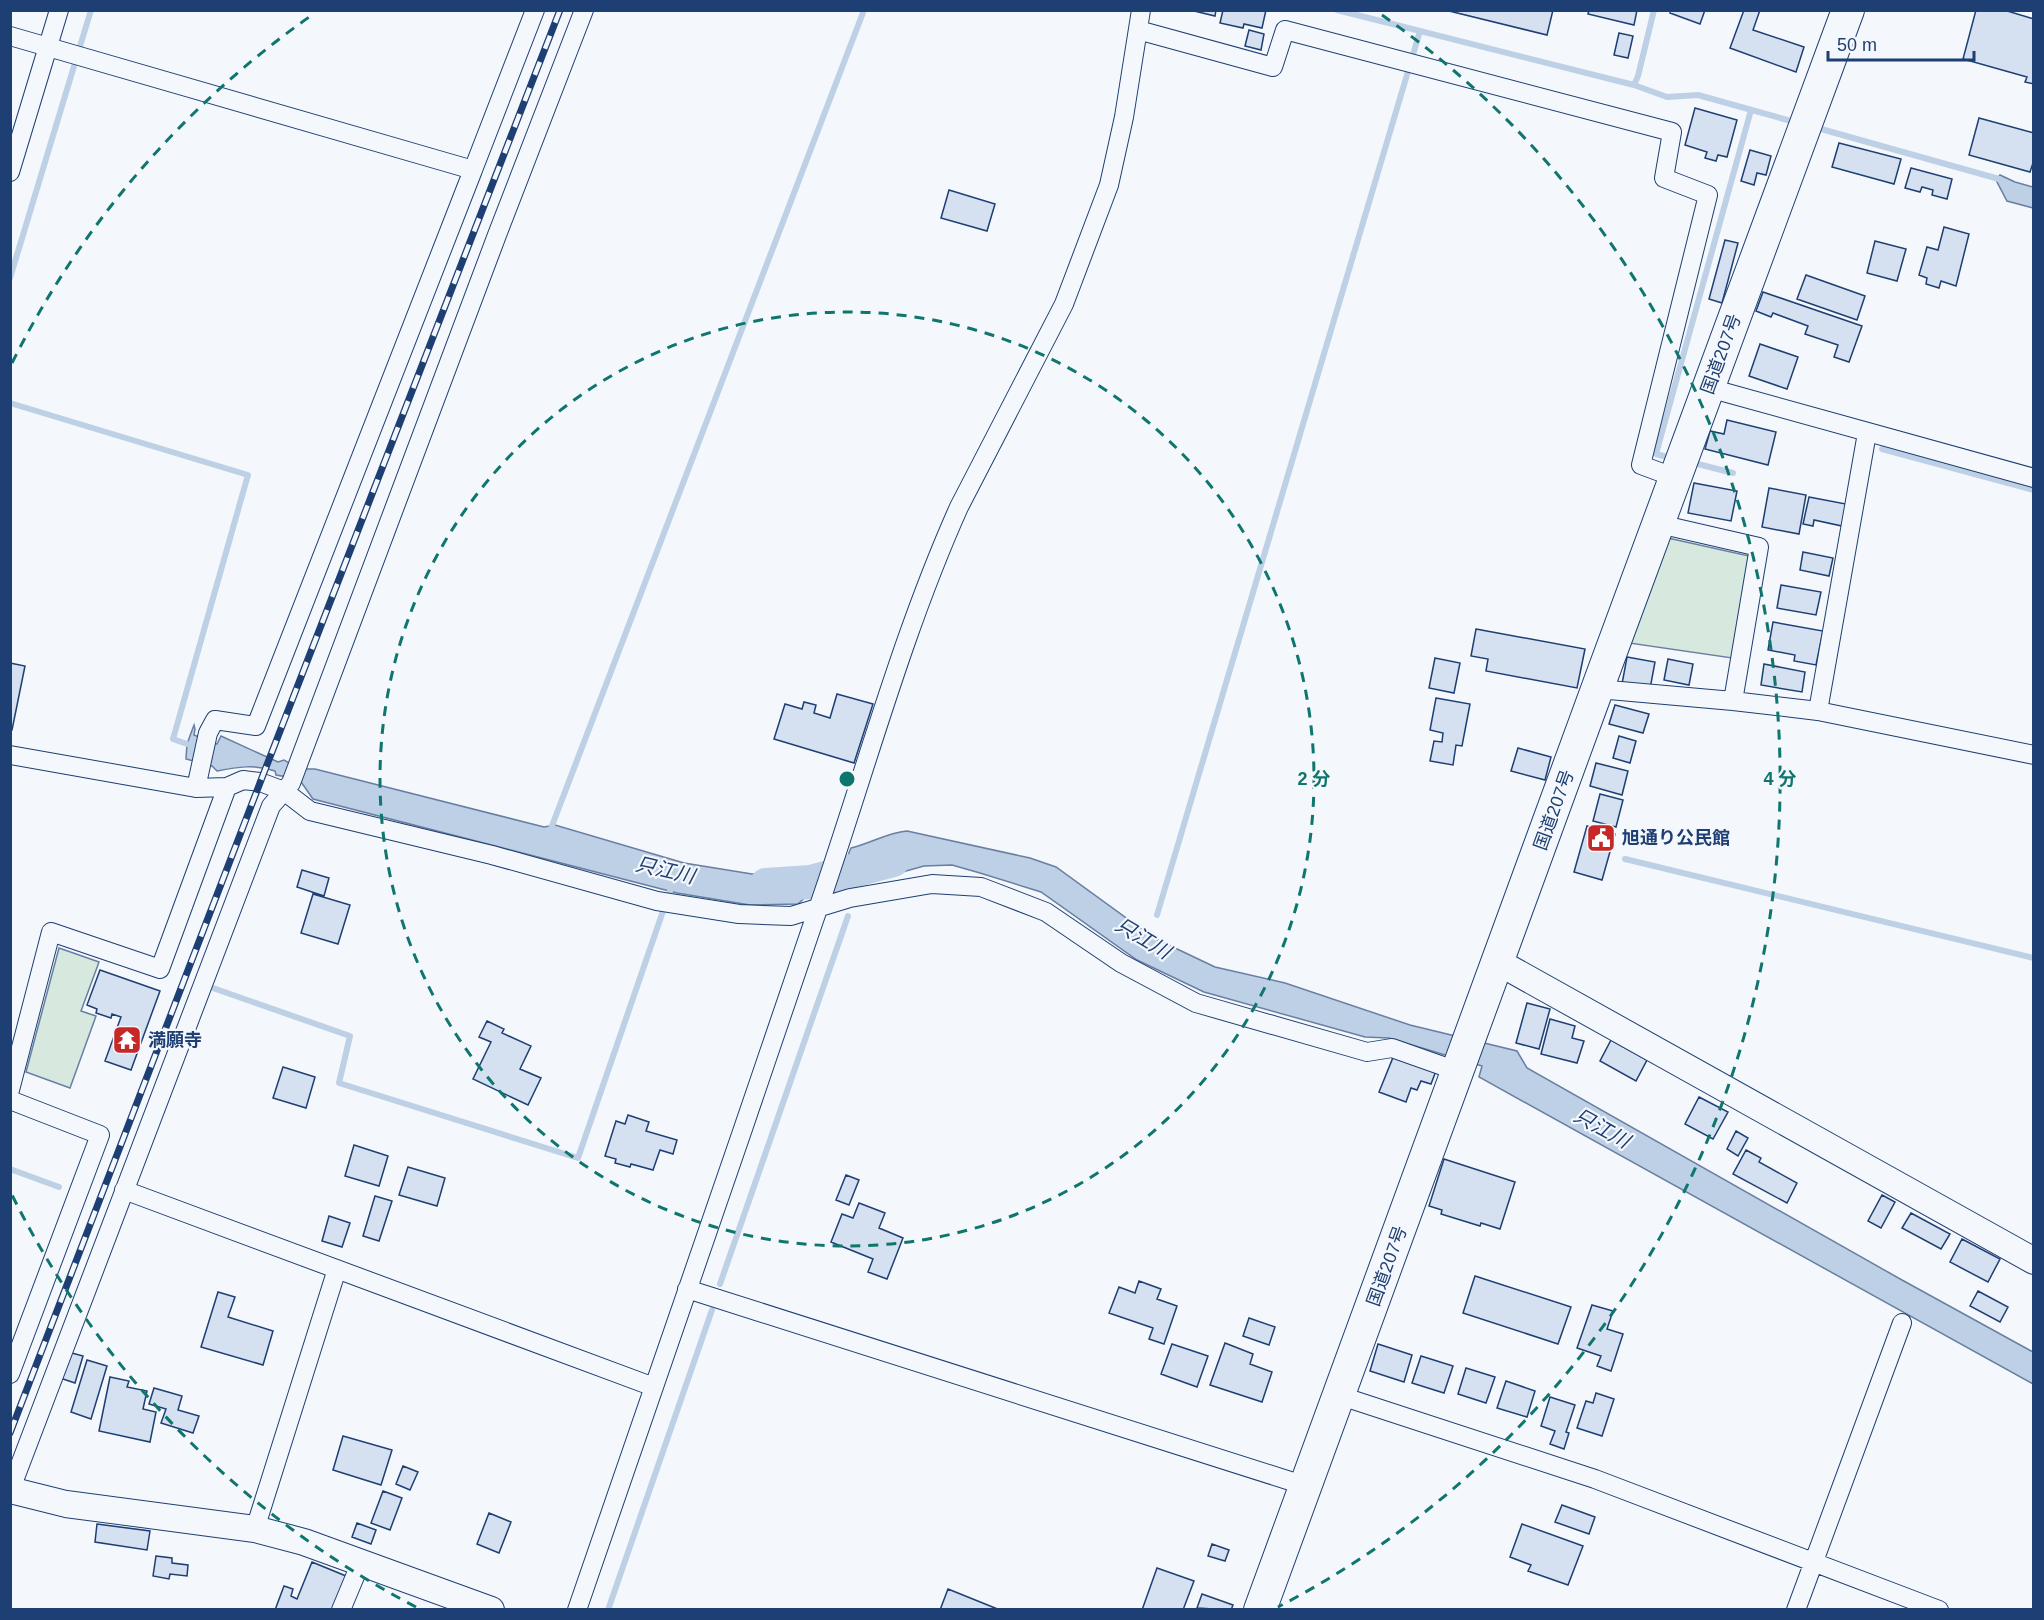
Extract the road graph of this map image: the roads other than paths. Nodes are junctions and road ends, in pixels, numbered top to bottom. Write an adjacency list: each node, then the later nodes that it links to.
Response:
1 (59, 10): 8 (street)
2 (535, 10): 9 (street)
3 (584, 10): 21 (street)
4 (1141, 10): 6 (street)
5 (1848, 10): 11 (highway, 国道207号)
6 (1138, 30): 13 (street); 24 (street)
7 (10, 36): 8 (street)
8 (48, 47): 9 (street); 10 (street)
9 (472, 170): 22 (street)
10 (10, 172)
11 (1709, 388): 12 (street); 13 (highway, 国道207号)
12 (1867, 433): 14 (street); 18 (street)
13 (1680, 467): 15 (highway, 国道207号)
14 (2034, 478)
15 (1659, 524): 16 (highway, 国道207号); 17 (street)
16 (1598, 690): 17 (street); 25 (highway, 国道207号)
17 (1733, 701): 18 (street)
18 (1818, 711): 20 (street)
19 (10, 755): 22 (street)
20 (2034, 755)
21 (287, 787): 23 (street); 24 (street); 29 (street)
22 (196, 788): 23 (street)
23 (227, 788): 27 (street)
24 (819, 908): 26 (street); 32 (street)
25 (1498, 962): 26 (highway, 国道207号); 30 (street)
26 (1458, 1071): 36 (highway, 国道207号)
27 (10, 1090)
28 (10, 1100): 34 (street)
29 (124, 1190): 31 (street); 38 (street)
30 (2034, 1261)
31 (337, 1269): 35 (street); 39 (street)
32 (687, 1289): 35 (street); 37 (street)
33 (1902, 1323): 41 (street)
34 (10, 1374)
35 (654, 1386): 44 (street)
36 (1341, 1396): 37 (highway, 国道207号); 41 (street)
37 (1306, 1486): 45 (highway, 国道207号)
38 (11, 1490): 39 (street)
39 (255, 1529): 40 (street)
40 (361, 1562): 42 (street); 43 (street)
41 (1813, 1562): 46 (street); 47 (street)
42 (341, 1610)
43 (491, 1610)
44 (577, 1610)
45 (1260, 1610)
46 (1796, 1610)
47 (1939, 1610)

